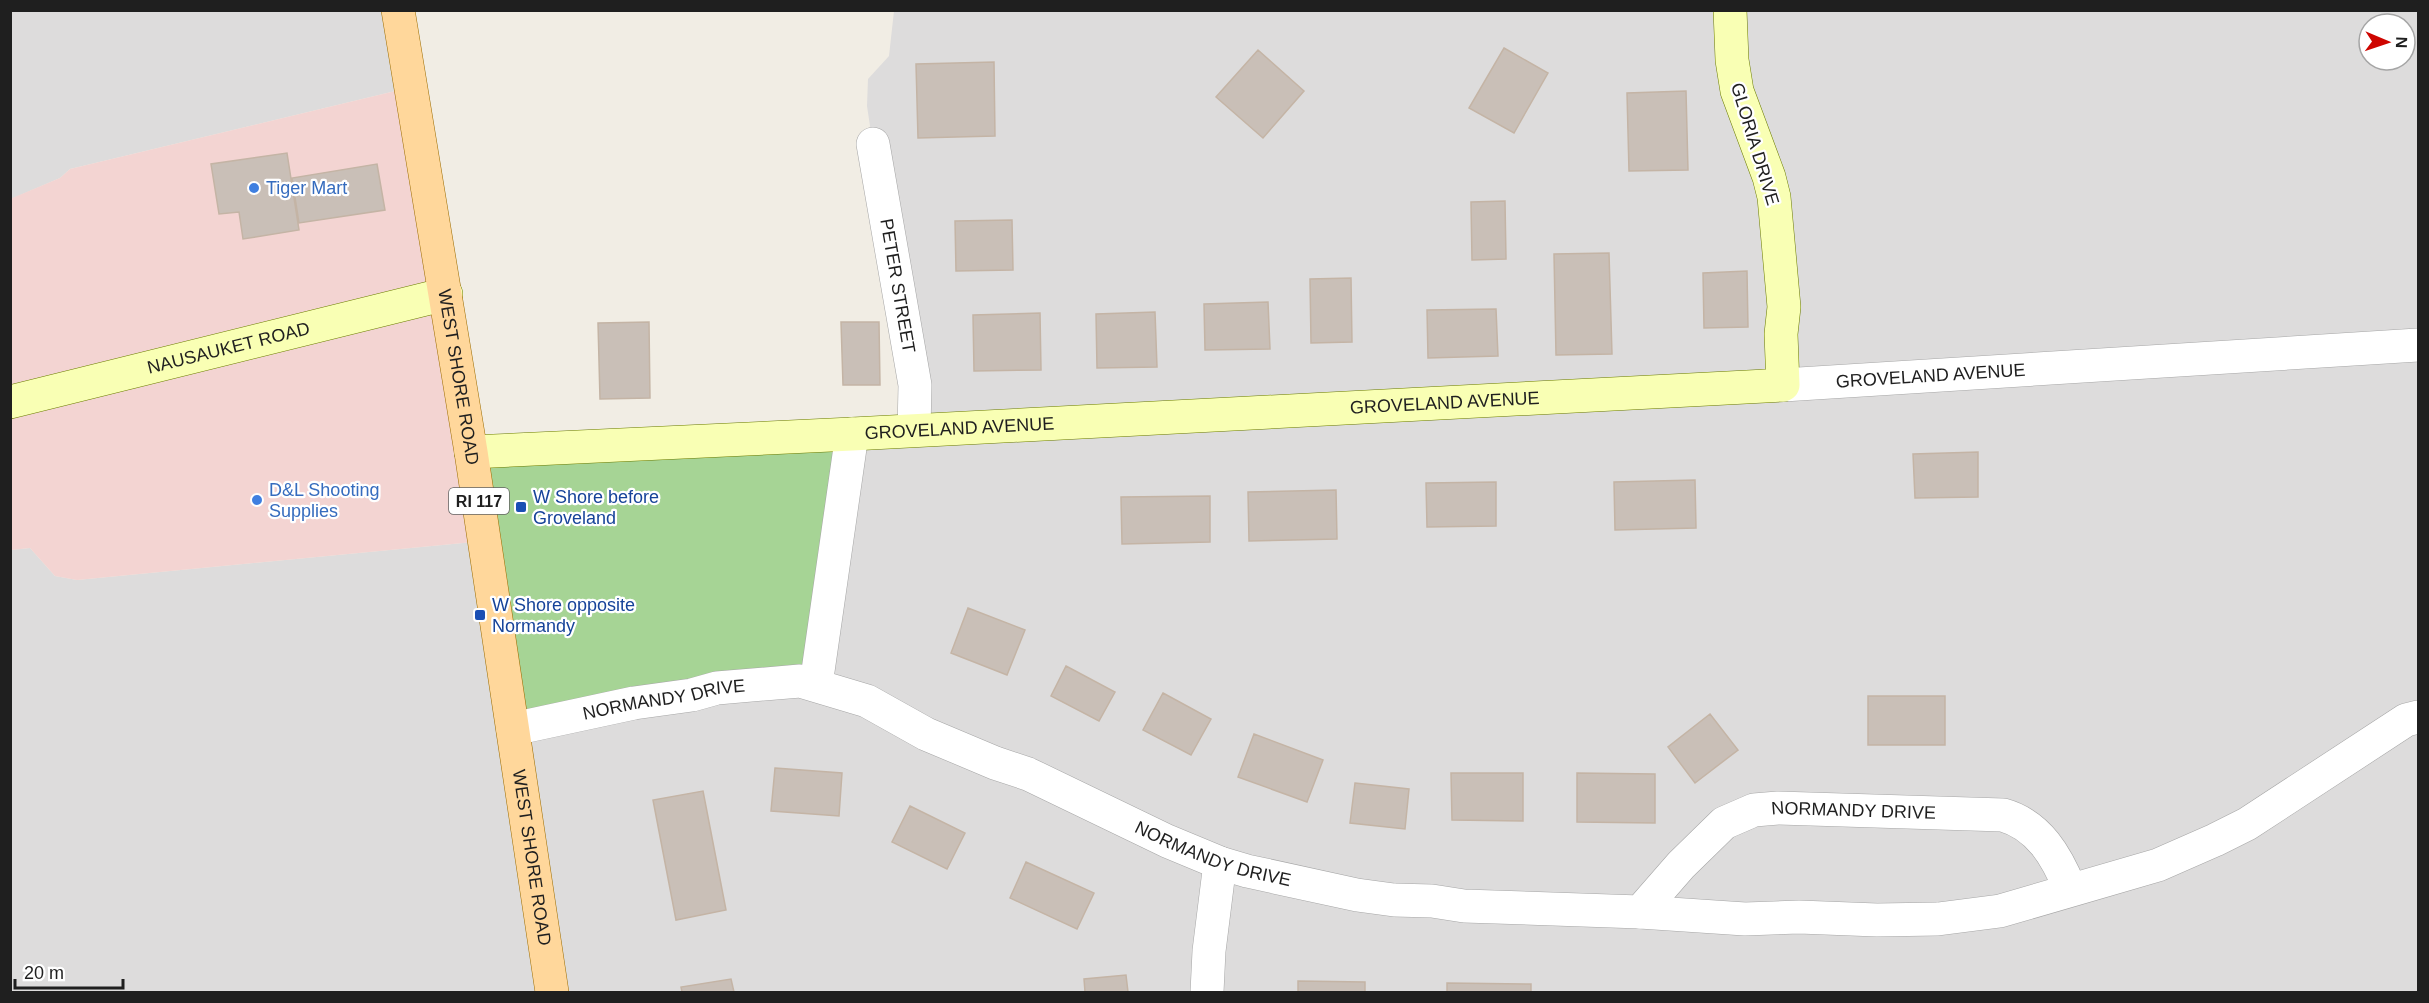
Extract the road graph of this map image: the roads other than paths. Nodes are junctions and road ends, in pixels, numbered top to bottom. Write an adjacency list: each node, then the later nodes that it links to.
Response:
1 (398, 10): 4 (main road, WEST SHORE ROAD / RI 117)
2 (1730, 10): 6 (street, GLORIA DRIVE)
3 (873, 144): 8 (street, PETER STREET)
4 (446, 294): 7 (street, NAUSAUKET ROAD); 10 (main road, WEST SHORE ROAD / RI 117)
5 (2418, 345): 6 (street, GROVELAND AVENUE)
6 (1783, 385): 8 (street, GROVELAND AVENUE)
7 (10, 402)
8 (915, 430): 9 (street, GROVELAND AVENUE)
9 (852, 435): 10 (street, GROVELAND AVENUE); 11 (street)
10 (471, 452): 13 (main road, WEST SHORE ROAD / RI 117)
11 (816, 685): 13 (street, NORMANDY DRIVE); 14 (street, NORMANDY DRIVE)
12 (2418, 717): 15 (street, NORMANDY DRIVE)
13 (513, 729): 17 (main road, WEST SHORE ROAD / RI 117)
14 (1220, 863): 16 (street, NORMANDY DRIVE); 18 (street)
15 (2070, 889): 16 (street, NORMANDY DRIVE); 16 (street, NORMANDY DRIVE)
16 (1640, 912)
17 (552, 993)
18 (1207, 993)

